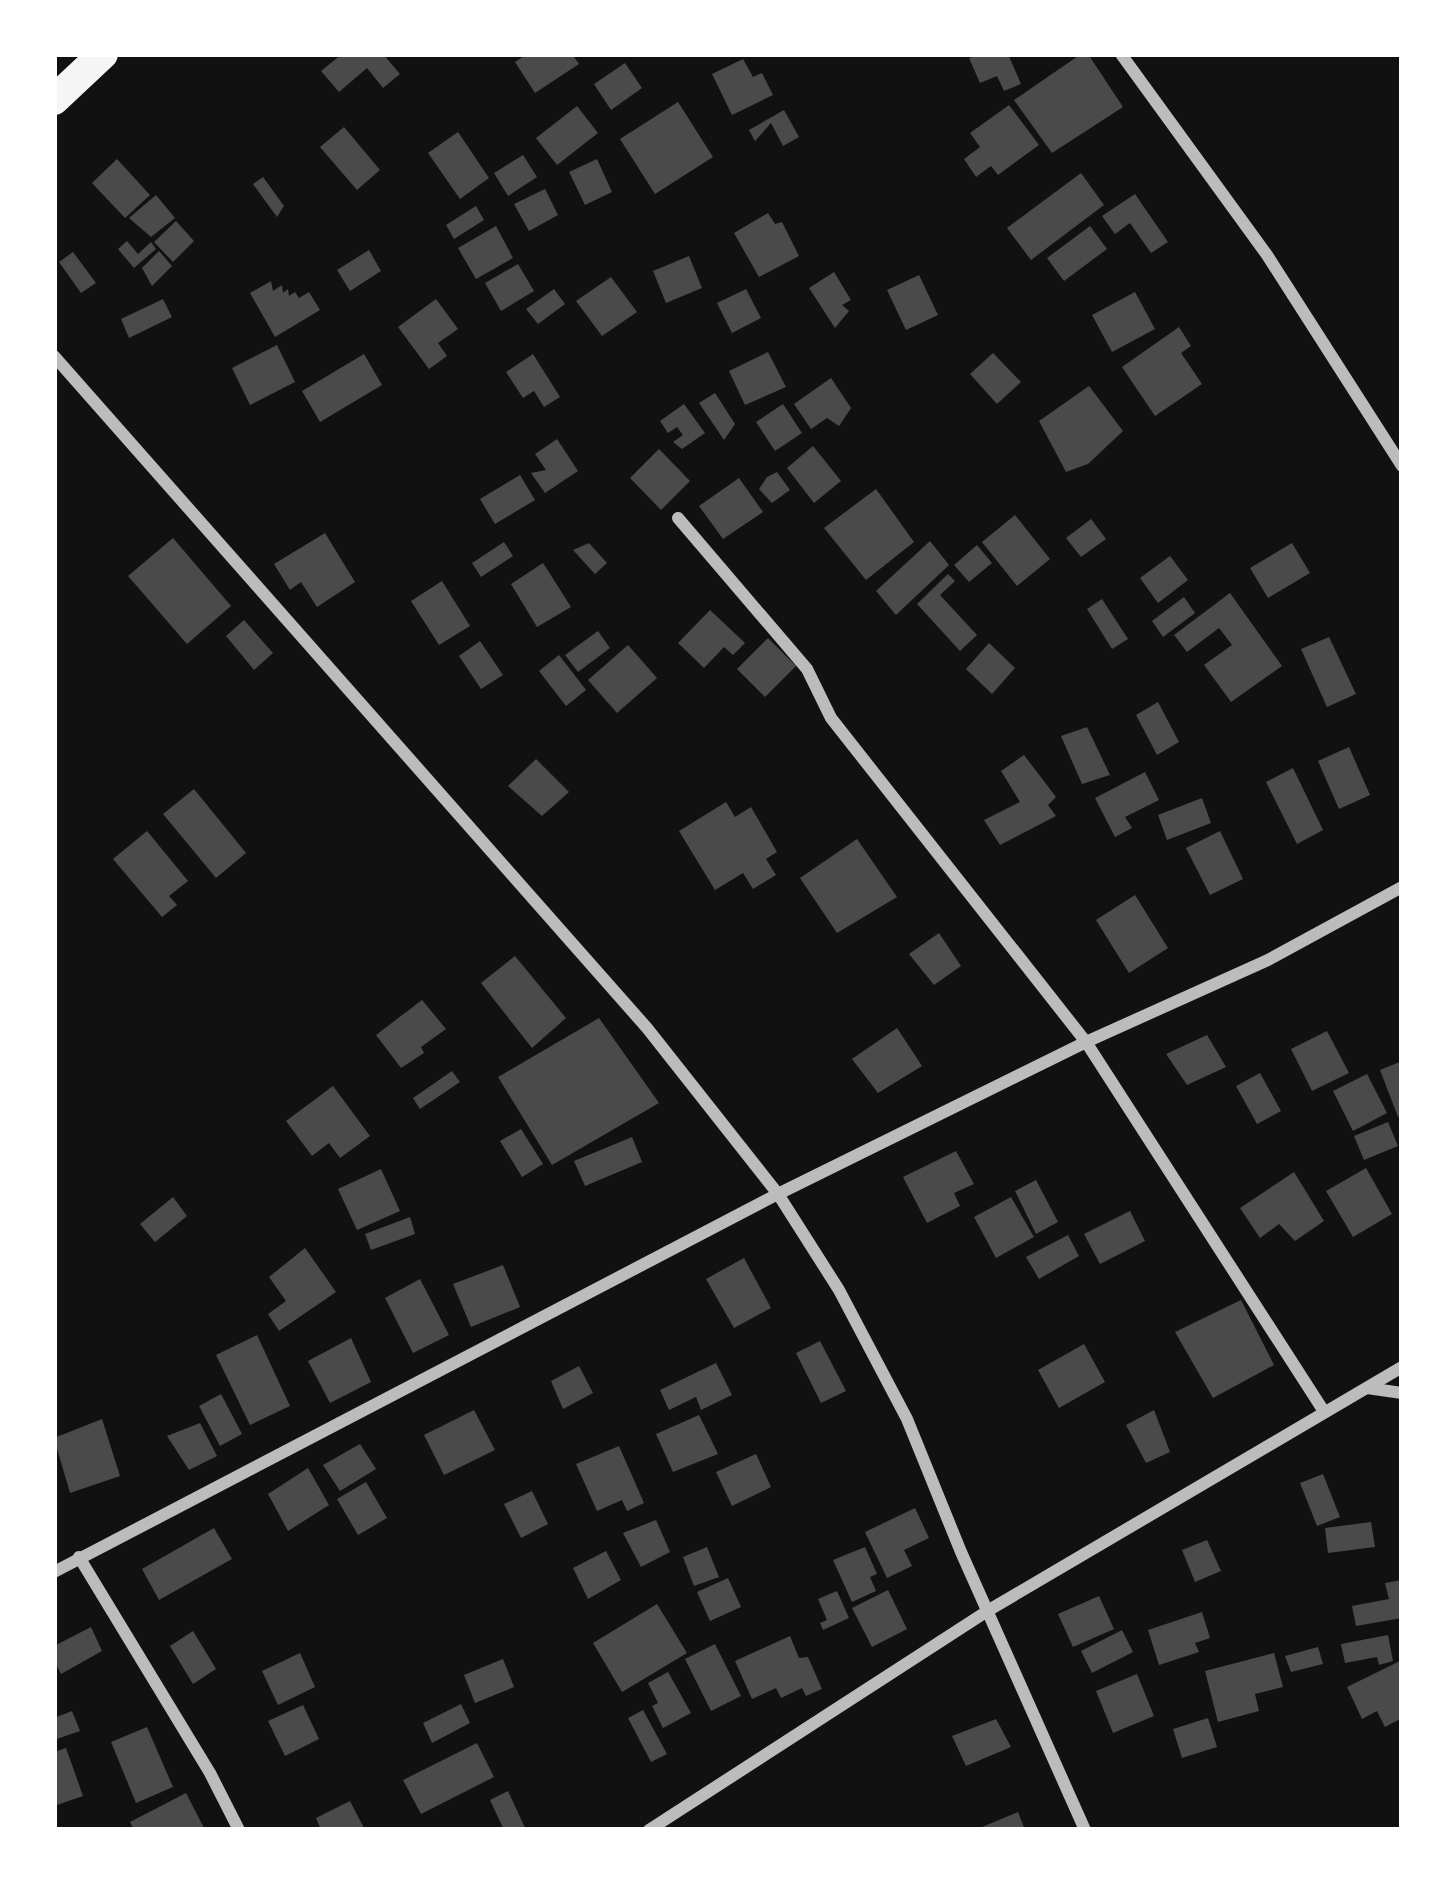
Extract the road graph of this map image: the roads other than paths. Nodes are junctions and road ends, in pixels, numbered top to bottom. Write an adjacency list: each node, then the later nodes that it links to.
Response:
1 (103, 54): 3 (main road)
2 (1121, 54): 5 (street)
3 (54, 100)
4 (54, 356): 9 (street)
5 (1402, 466)
6 (678, 518): 8 (street)
7 (1402, 887): 8 (street)
8 (1086, 1042): 9 (street); 13 (street)
9 (778, 1194): 14 (street); 16 (street)
10 (1402, 1366): 11 (street)
11 (1366, 1388): 12 (street); 13 (street)
12 (1402, 1393)
13 (1323, 1410): 16 (street)
14 (79, 1557): 15 (street); 17 (street)
15 (54, 1572)
16 (989, 1610): 18 (street); 19 (street)
17 (239, 1830)
18 (650, 1830)
19 (1085, 1830)

